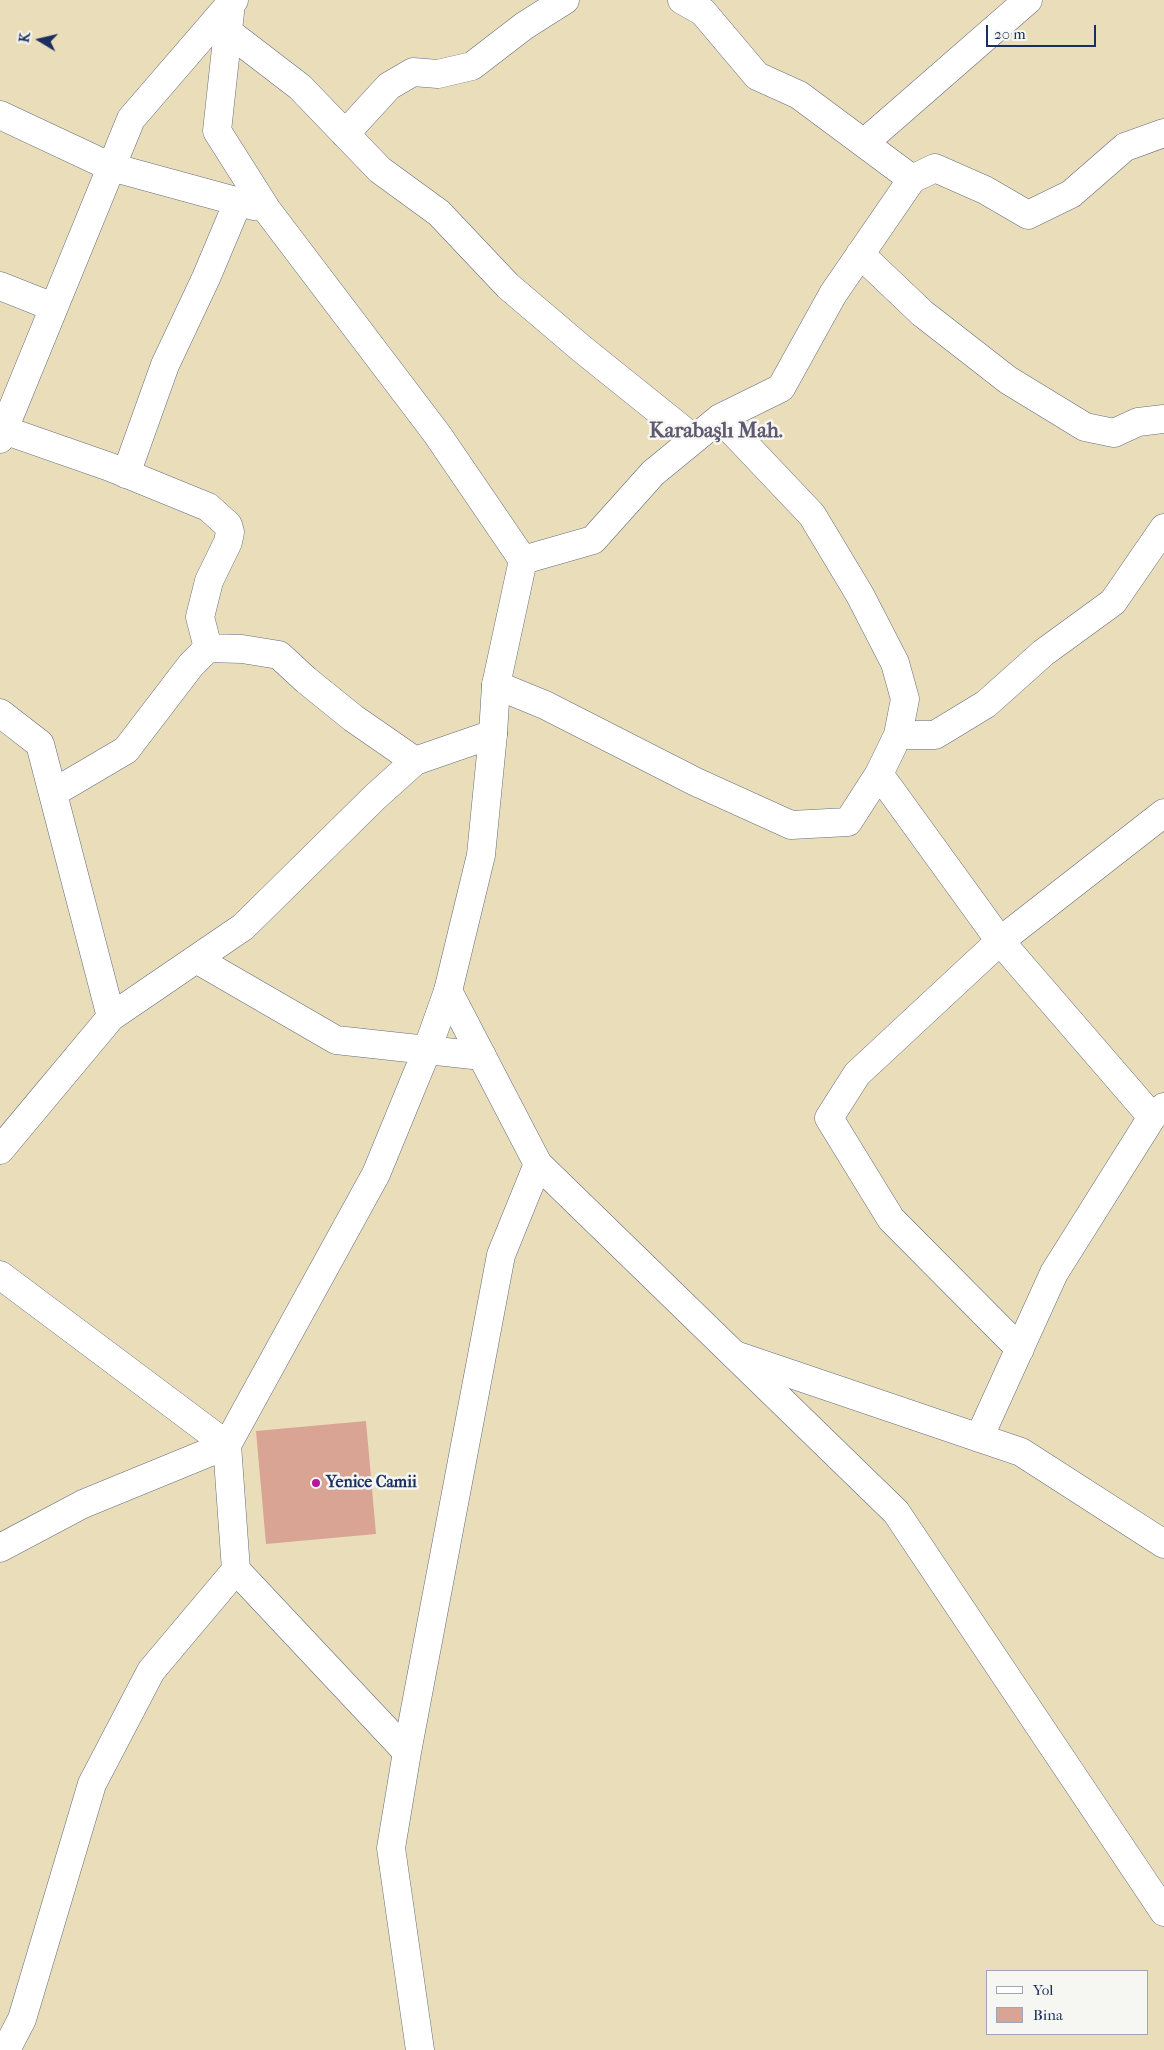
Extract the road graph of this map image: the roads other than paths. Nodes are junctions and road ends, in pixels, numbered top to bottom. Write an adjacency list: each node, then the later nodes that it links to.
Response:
1 (565, 0): 8 (street)
2 (682, 0): 9 (street)
3 (1028, 0): 9 (street)
4 (230, 1): 5 (street); 10 (street)
5 (227, 31): 8 (street); 13 (street)
6 (0, 115): 10 (street)
7 (1164, 133): 11 (street)
8 (345, 134): 20 (street)
9 (864, 143): 11 (street)
10 (111, 167): 12 (street); 16 (street)
11 (912, 179): 14 (street)
12 (238, 202): 13 (street); 21 (street)
13 (267, 210): 23 (street)
14 (860, 254): 17 (street); 18 (street)
15 (0, 286): 16 (street)
16 (54, 307): 19 (street)
17 (720, 418): 20 (street); 28 (street)
18 (1164, 418)
19 (2, 434): 21 (street)
20 (694, 439): 23 (street)
21 (126, 474): 24 (street)
22 (1164, 528): 28 (street)
23 (523, 560): 25 (street)
24 (208, 648): 29 (street); 31 (street)
25 (496, 685): 27 (street); 30 (street)
26 (0, 713): 31 (street)
27 (493, 734): 29 (street); 35 (street)
28 (898, 736): 30 (street)
29 (414, 761): 34 (street)
30 (880, 774): 33 (street)
31 (53, 793): 36 (street)
32 (1164, 813): 33 (street)
33 (1000, 941): 39 (street); 43 (street)
34 (196, 960): 36 (street); 37 (street)
35 (448, 991): 37 (street); 38 (street)
36 (111, 1017): 40 (street)
37 (427, 1050): 38 (street); 46 (street)
38 (482, 1056): 41 (street)
39 (1158, 1112): 43 (street)
40 (0, 1150)
41 (538, 1164): 44 (street); 50 (street)
42 (0, 1275): 46 (street)
43 (1020, 1349): 45 (street)
44 (735, 1355): 45 (street); 51 (street)
45 (979, 1438): 47 (street)
46 (227, 1445): 48 (street); 49 (street)
47 (1164, 1544)
48 (0, 1548)
49 (236, 1570): 50 (street); 52 (street)
50 (407, 1752): 53 (street)
51 (1164, 1912)
52 (6, 2050)
53 (420, 2050)

